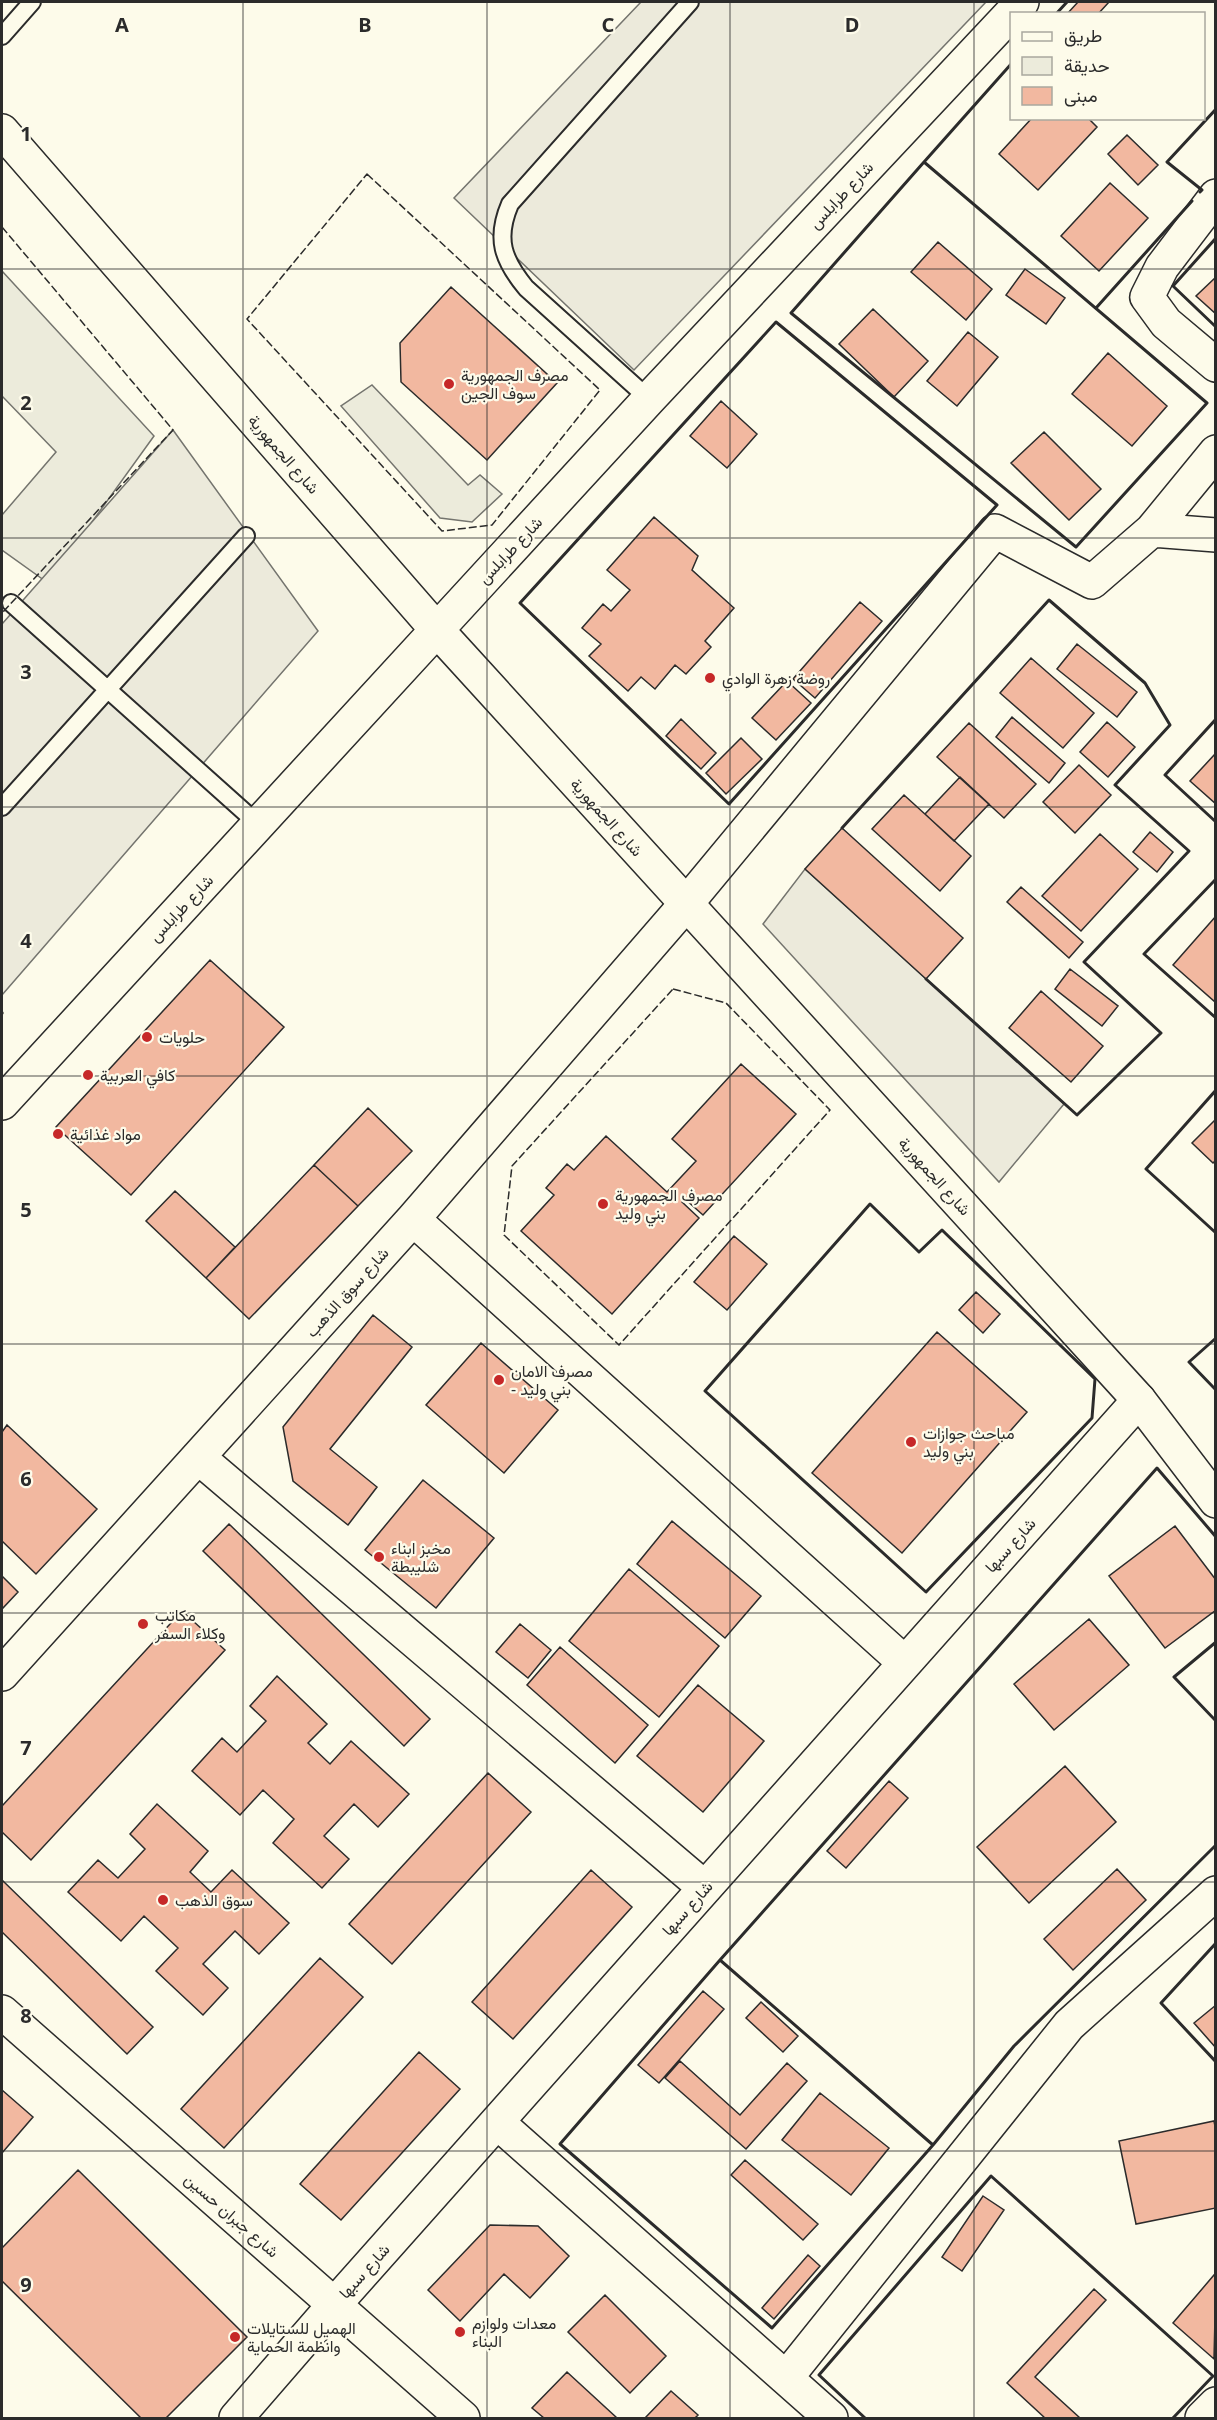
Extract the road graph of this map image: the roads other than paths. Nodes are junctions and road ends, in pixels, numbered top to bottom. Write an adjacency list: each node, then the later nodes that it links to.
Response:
1 (32, 2): 4 (lane)
2 (690, 2): 8 (lane)
3 (1010, 15): 8 (street, شارع طرابلس)
4 (2, 36)
5 (2, 130): 14 (street, شارع الجمهورية)
6 (1215, 196): 7 (street)
7 (1215, 364)
8 (650, 399): 14 (street, شارع طرابلس)
9 (1215, 452): 10 (street)
10 (1152, 530): 11 (street); 18 (street, شارع سوق الذهب)
11 (1215, 535)
12 (246, 536): 15 (lane)
13 (11, 603): 15 (lane)
14 (437, 630): 17 (street, شارع طرابلس); 18 (street, شارع الجمهورية)
15 (107, 690): 16 (lane); 17 (lane)
16 (2, 807)
17 (258, 824): 19 (street, شارع طرابلس)
18 (686, 904): 20 (street, شارع سوق الذهب); 21 (street, شارع الجمهورية)
19 (2, 1103)
20 (413, 1220): 22 (street, شارع سوق الذهب); 24 (street)
21 (1139, 1400): 23 (street, شارع الجمهورية); 24 (street, شارع سبها)
22 (198, 1457): 25 (street, شارع سوق الذهب); 26 (street)
23 (1215, 1501)
24 (905, 1663): 26 (street, شارع سبها)
25 (2, 1674)
26 (705, 1888): 31 (street, شارع سبها)
27 (1215, 1893): 33 (street)
28 (2, 2012): 30 (street, شارع جبران حسين)
29 (2, 2020): 30 (street)
30 (35, 2042): 32 (street, شارع جبران حسين)
31 (496, 2122): 32 (street, شارع سبها); 33 (street)
32 (334, 2305): 35 (street, شارع سبها); 36 (street, شارع جبران حسين)
33 (786, 2378): 37 (street)
34 (1215, 2404): 38 (street)
35 (236, 2418)
36 (463, 2418)
37 (831, 2418)
38 (1202, 2418)

